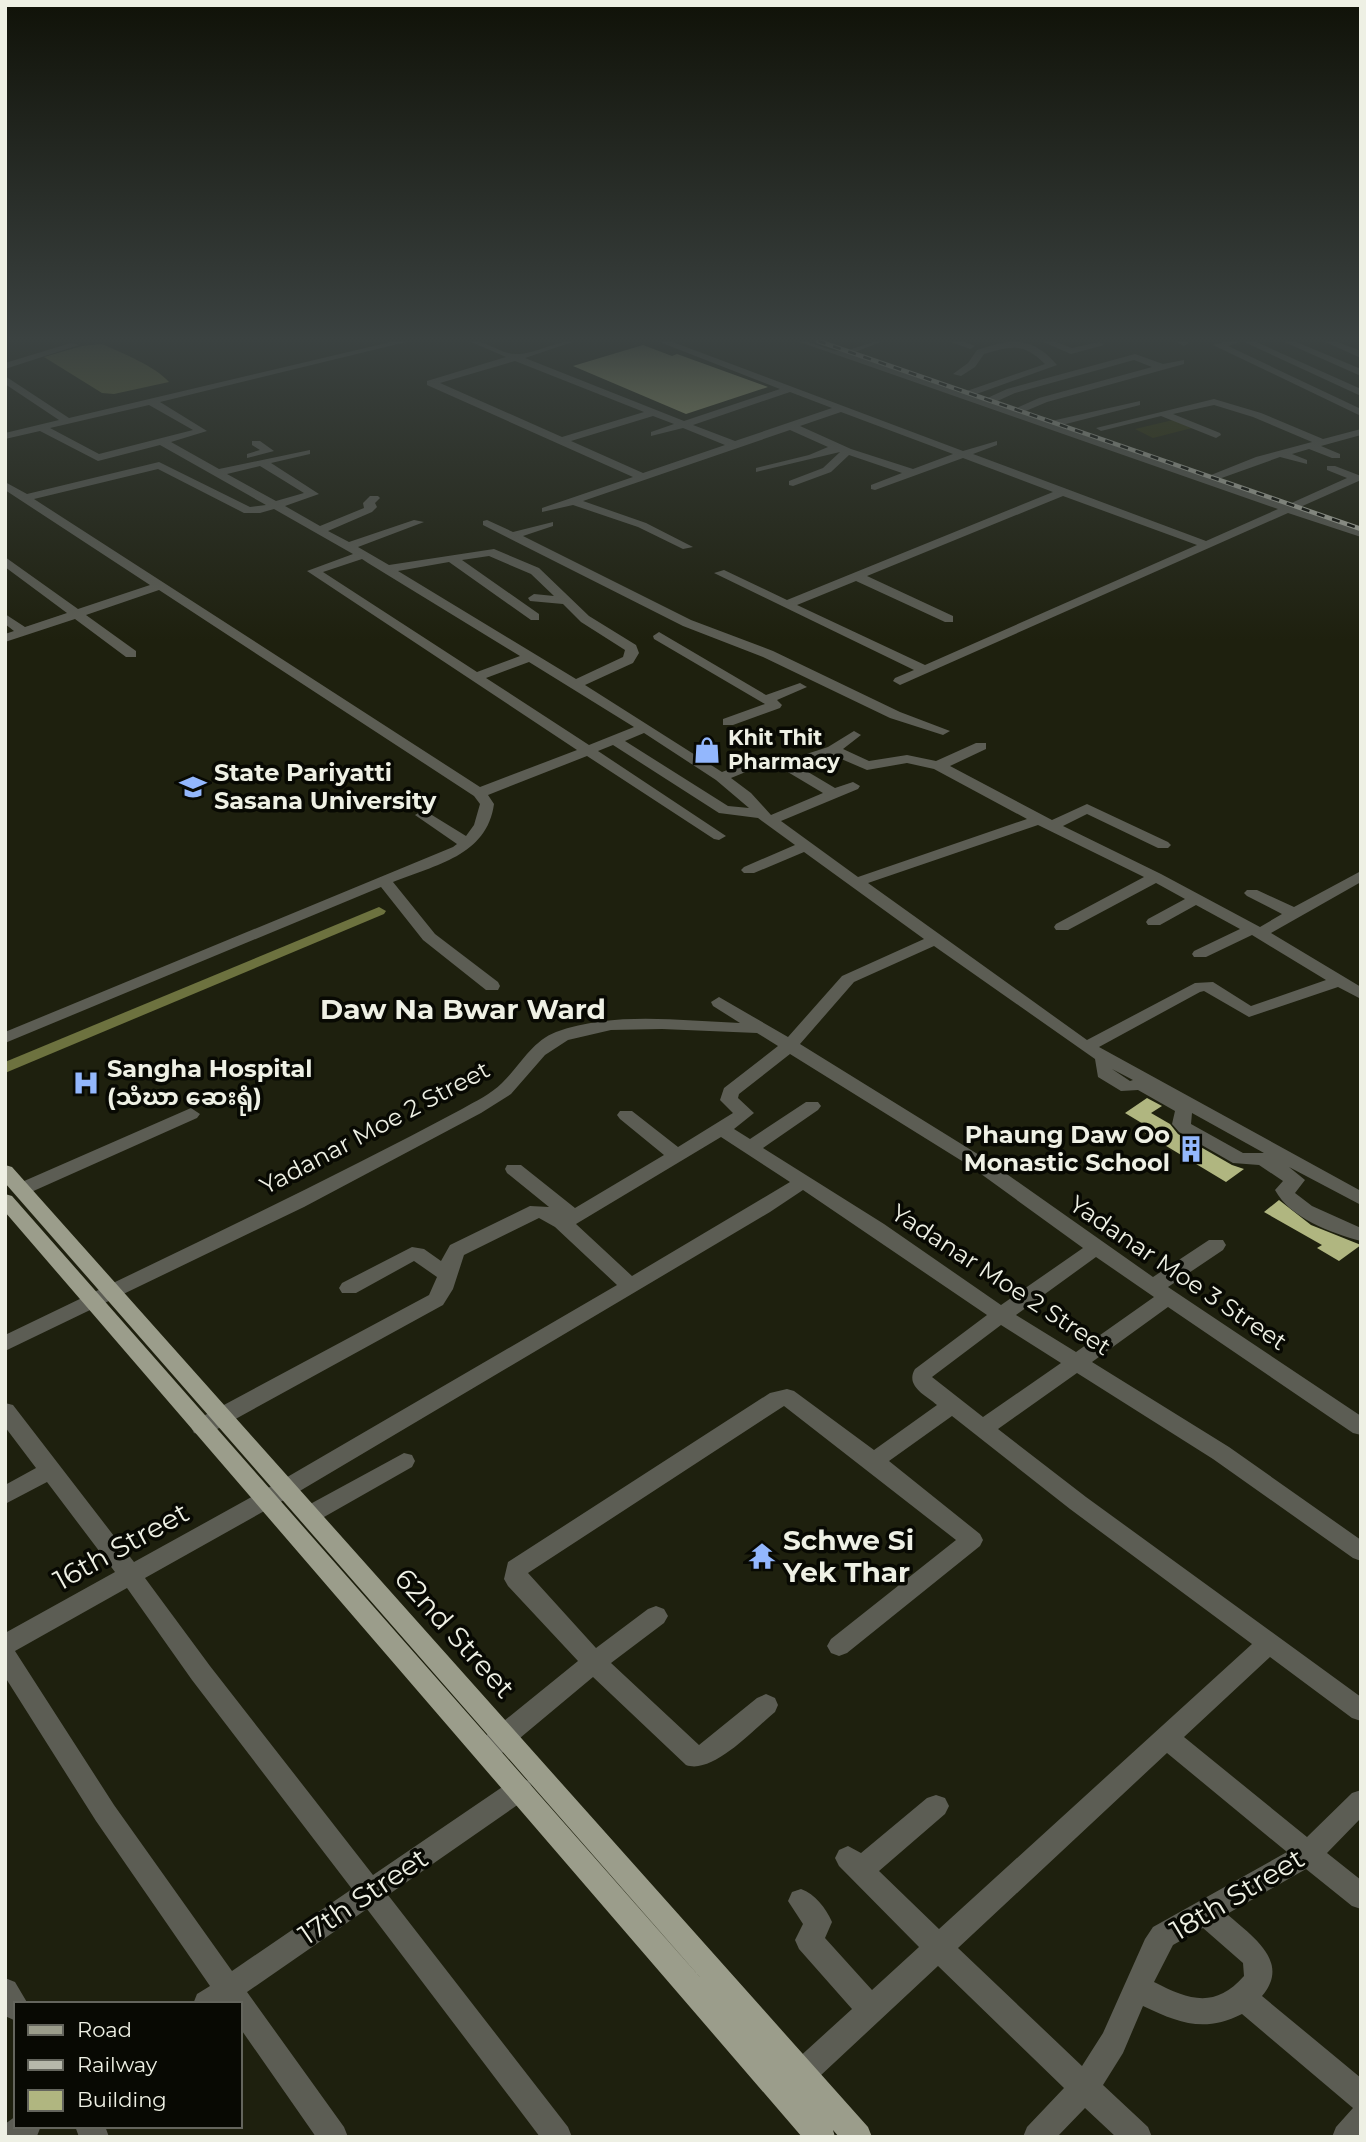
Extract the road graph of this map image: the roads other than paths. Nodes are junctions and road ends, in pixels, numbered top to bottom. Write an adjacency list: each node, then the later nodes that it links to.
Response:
1 (65, 441): 12 (street)
2 (170, 441): 12 (street)
3 (565, 441): 30 (street)
4 (724, 441): 17 (street)
5 (750, 441): 17 (street)
6 (826, 441): 19 (street)
7 (912, 441): 16 (street)
8 (928, 441): 22 (street)
9 (1089, 441): 31 (street)
10 (1319, 441): 15 (street)
11 (1331, 441): 15 (street)
12 (164, 443): 27 (street)
13 (256, 443): 27 (street)
14 (993, 443): 22 (street)
15 (1324, 443): 18 (street)
16 (901, 445)
17 (736, 446): 30 (street)
18 (1311, 446): 21 (street); 23 (street)
19 (843, 448): 28 (street); 29 (street); 32 (street)
20 (306, 452): 24 (street)
21 (1280, 453): 25 (street); 31 (street)
22 (965, 454): 29 (street); 35 (street)
23 (1336, 456)
24 (261, 462): 27 (street); 39 (street)
25 (1303, 462)
26 (1331, 468): 40 (street)
27 (212, 470): 39 (street)
28 (760, 470)
29 (912, 473): 34 (street)
30 (643, 477): 38 (street)
31 (1205, 481): 40 (street)
32 (793, 484)
33 (5, 485): 36 (street)
34 (875, 487)
35 (1062, 492): 49 (street); 59 (street)
36 (24, 498): 39 (street); 61 (street)
37 (374, 498): 45 (street)
38 (573, 501): 41 (street); 51 (street)
39 (274, 506): 45 (street)
40 (1286, 509): 46 (street); 49 (street)
41 (546, 510)
42 (418, 522): 50 (street)
43 (487, 523): 47 (street)
44 (549, 524): 47 (street)
45 (318, 531): 50 (street)
46 (1361, 534)
47 (512, 536): 48 (street)
48 (529, 543): 52 (street); 57 (street)
49 (1205, 544): 76 (street)
50 (347, 547): 53 (street)
51 (688, 547)
52 (490, 552): 54 (street); 60 (street)
53 (363, 555): 56 (street); 77 (street)
54 (452, 559): 56 (street); 66 (street)
55 (5, 561): 65 (street)
56 (388, 569): 75 (street)
57 (579, 569): 60 (street); 69 (street)
58 (720, 573): 64 (street)
59 (854, 575): 64 (street); 68 (street)
60 (547, 580): 63 (street)
61 (162, 585): 65 (street); 97 (street)
62 (534, 597): 63 (street)
63 (566, 601): 73 (street)
64 (788, 604): 76 (street)
65 (78, 614): 70 (street); 74 (street)
66 (536, 617)
67 (5, 618): 70 (street)
68 (949, 619)
69 (687, 623): 71 (street); 84 (street)
70 (23, 632): 72 (street)
71 (659, 636): 73 (street); 81 (street)
72 (5, 638)
73 (631, 648): 79 (street)
74 (131, 654)
75 (531, 657): 77 (street); 79 (street)
76 (925, 670): 78 (street)
77 (477, 677): 88 (street)
78 (900, 681)
79 (575, 685): 83 (street)
80 (800, 687): 81 (street)
81 (768, 700): 82 (street)
82 (727, 722)
83 (645, 728): 86 (street); 90 (street)
84 (943, 731)
85 (854, 735): 89 (street)
86 (614, 739): 88 (street); 93 (street)
87 (981, 746): 92 (street)
88 (586, 750): 96 (street); 97 (street)
89 (834, 750): 91 (street); 92 (street)
90 (703, 765): 93 (street); 94 (street)
91 (786, 765): 94 (street); 98 (street)
92 (938, 766): 103 (street)
93 (672, 777): 96 (street); 102 (street)
94 (722, 777): 102 (street)
95 (852, 786): 98 (street)
96 (644, 789): 104 (street)
97 (479, 793): 105 (street)
98 (833, 793): 102 (street)
99 (1072, 801): 100 (street)
100 (1087, 808): 103 (street); 106 (street)
101 (422, 815): 105 (street)
102 (764, 817): 107 (street)
103 (1045, 823): 110 (street); 112 (street)
104 (719, 836)
105 (468, 844): 111 (street)
106 (1163, 845)
107 (804, 847): 108 (street); 112 (street)
108 (749, 870)
109 (1361, 876): 115 (street)
110 (1156, 877): 114 (street); 117 (street)
111 (384, 881): 122 (street); 126 (street)
112 (854, 883): 119 (street)
113 (1252, 893): 115 (street)
114 (1196, 899): 116 (street); 118 (street)
115 (1293, 914): 118 (street)
116 (1154, 922)
117 (1062, 927)
118 (1257, 931): 120 (street); 121 (street)
119 (934, 940): 127 (street); 128 (street)
120 (1200, 954)
121 (1340, 981): 123 (street); 128 (street)
122 (492, 986)
123 (1361, 994)
124 (719, 1002): 125 (street, Yadanar Moe 3 Street)
125 (762, 1028): 127 (street, Yadanar Moe 3 Street); 149 (street, Yadanar Moe 2 Street)
126 (5, 1038)
127 (789, 1046): 133 (street); 144 (street, Yadanar Moe 3 Street)
128 (1086, 1047): 129 (street)
129 (1107, 1059): 140 (street); 142 (street)
130 (812, 1106): 134 (street)
131 (191, 1115): 139 (street)
132 (626, 1115): 135 (street)
133 (721, 1129): 134 (street, Yadanar Moe 2 Street); 135 (street)
134 (750, 1148): 138 (street, Yadanar Moe 2 Street)
135 (676, 1154): 141 (street)
136 (514, 1169): 141 (street)
137 (5, 1171): 139 (main road, 62nd Street)
138 (802, 1182): 146 (street, 16th Street); 150 (street, Yadanar Moe 2 Street)
139 (14, 1194): 149 (main road, 62nd Street)
140 (1361, 1199)
141 (568, 1219): 145 (street); 146 (street)
142 (1361, 1235)
143 (1216, 1245): 148 (street)
144 (1096, 1248): 148 (street, Yadanar Moe 3 Street); 150 (street)
145 (448, 1275): 147 (street); 155 (street)
146 (630, 1285): 161 (street, 16th Street)
147 (349, 1287)
148 (1160, 1292): 152 (street); 156 (street, Yadanar Moe 3 Street)
149 (103, 1297): 151 (street, Yadanar Moe 2 Street); 155 (main road, 62nd Street)
150 (1001, 1315): 152 (street, Yadanar Moe 2 Street); 153 (street)
151 (5, 1345)
152 (1078, 1363): 157 (street); 164 (street, Yadanar Moe 2 Street)
153 (951, 1406): 157 (street); 159 (street)
154 (5, 1410): 160 (street)
155 (213, 1421): 161 (main road, 62nd Street)
156 (1361, 1427)
157 (982, 1429): 167 (street)
158 (404, 1461): 163 (street)
159 (874, 1461): 169 (street); 171 (street)
160 (49, 1471): 162 (street); 165 (street)
161 (276, 1494): 163 (main road, 62nd Street); 165 (street, 16th Street); 176 (main road, 62nd Street)
162 (5, 1495)
163 (309, 1515): 174 (main road, 62nd Street)
164 (1361, 1552)
165 (131, 1576): 168 (street, 16th Street); 181 (street)
166 (656, 1616): 171 (street)
167 (1268, 1644): 173 (street); 175 (street)
168 (5, 1645)
169 (839, 1646)
170 (5, 1656): 188 (street)
171 (594, 1662): 172 (street); 174 (street)
172 (766, 1705)
173 (1361, 1711)
174 (506, 1735): 176 (street); 191 (main road, 62nd Street)
175 (1166, 1738): 180 (street); 185 (street)
176 (486, 1750): 177 (main road, 62nd Street)
177 (520, 1789): 181 (street, 17th Street); 193 (main road, 62nd Street)
178 (1361, 1801): 180 (street, 18th Street)
179 (936, 1806): 185 (street)
180 (1308, 1854): 182 (street); 184 (street, 18th Street)
181 (368, 1893): 188 (street, 17th Street); 197 (street)
182 (1361, 1897)
183 (801, 1901): 189 (street)
184 (1205, 1912): 186 (street, 18th Street); 187 (street)
185 (938, 1948): 189 (street); 192 (street)
186 (1138, 1989): 187 (street); 192 (street, 18th Street)
187 (1245, 1999): 194 (street)
188 (229, 2000)
189 (871, 2009): 191 (street)
190 (242, 2017): 196 (street)
191 (801, 2073): 193 (street); 199 (main road, 62nd Street)
192 (1084, 2088): 200 (street, 18th Street); 201 (street)
193 (782, 2092): 198 (main road, 62nd Street)
194 (1361, 2097)
195 (1361, 2119): 202 (street)
196 (334, 2137)
197 (558, 2137)
198 (821, 2137)
199 (858, 2137)
200 (1037, 2137)
201 (1138, 2137)
202 (1346, 2137)

